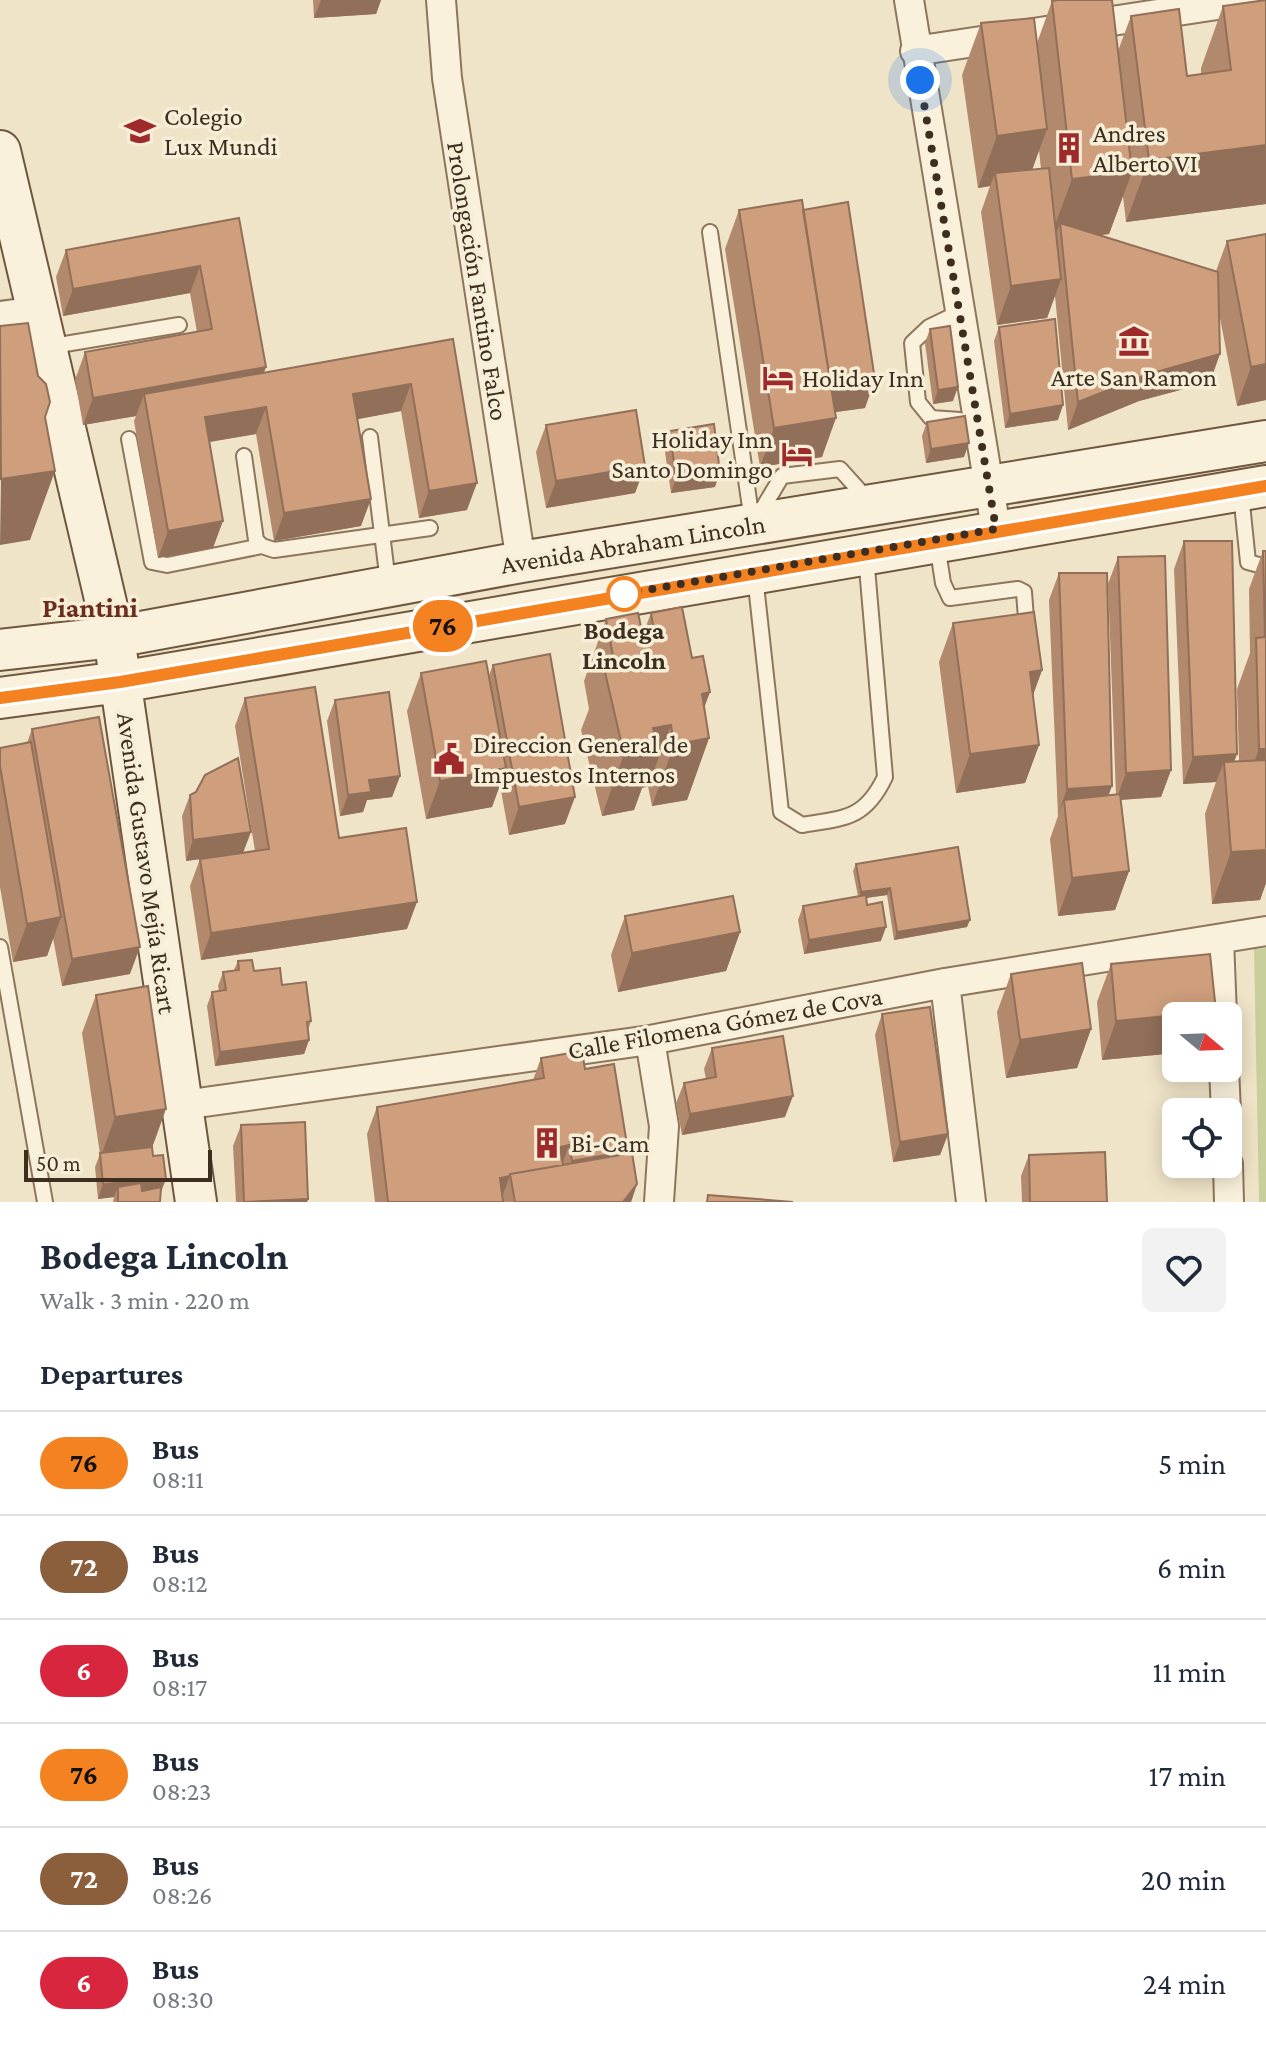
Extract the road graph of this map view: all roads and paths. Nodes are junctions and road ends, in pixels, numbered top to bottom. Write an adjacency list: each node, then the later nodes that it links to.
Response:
1 (441, 0): 24 (street, Prolongación Fantino Falco)
2 (909, 0): 4 (street)
3 (1250, 0): 4 (street)
4 (915, 51): 7 (street)
5 (0, 151): 8 (main road, Avenida Gustavo Mejía Ricart)
6 (710, 232): 17 (lane)
7 (960, 312): 10 (street); 10 (lane)
8 (28, 325): 9 (lane); 28 (main road, Avenida Gustavo Mejía Ricart)
9 (179, 325)
10 (979, 422): 15 (street)
11 (370, 437): 20 (lane)
12 (129, 439): 22 (lane)
13 (1266, 441): 15 (main road, Avenida Abraham Lincoln)
14 (244, 456): 22 (lane)
15 (991, 486): 17 (main road, Avenida Abraham Lincoln); 19 (street)
16 (1254, 488): 19 (main road, Avenida Abraham Lincoln); 25 (lane)
17 (753, 525): 24 (main road, Avenida Abraham Lincoln)
18 (430, 528): 20 (lane)
19 (996, 529): 21 (main road, Avenida Abraham Lincoln)
20 (382, 537): 22 (lane); 27 (lane)
21 (936, 540): 23 (main road, Avenida Abraham Lincoln); 29 (lane)
22 (262, 546)
23 (866, 552): 26 (main road, Avenida Abraham Lincoln); 26 (lane)
24 (521, 562): 27 (main road, Avenida Abraham Lincoln)
25 (1266, 567)
26 (754, 572): 31 (main road, Avenida Abraham Lincoln)
27 (388, 586): 28 (main road, Avenida Abraham Lincoln)
28 (114, 637): 30 (main road, Avenida Abraham Lincoln); 31 (main road, Avenida Gustavo Mejía Ricart)
29 (1029, 649)
30 (0, 650)
31 (120, 682): 32 (main road, Avenida Abraham Lincoln); 39 (main road, Avenida Gustavo Mejía Ricart)
32 (0, 698)
33 (1266, 931): 34 (street, Calle Filomena Gómez de Cova)
34 (1219, 939): 36 (street, Calle Filomena Gómez de Cova); 37 (street)
35 (0, 947): 41 (lane)
36 (945, 983): 38 (street, Calle Filomena Gómez de Cova); 44 (street)
37 (1221, 1002)
38 (650, 1040): 39 (street, Calle Filomena Gómez de Cova); 43 (street)
39 (183, 1105): 42 (main road, Avenida Gustavo Mejía Ricart)
40 (1228, 1178): 45 (street)
41 (45, 1202)
42 (196, 1202)
43 (659, 1202)
44 (971, 1202)
45 (1229, 1202)

